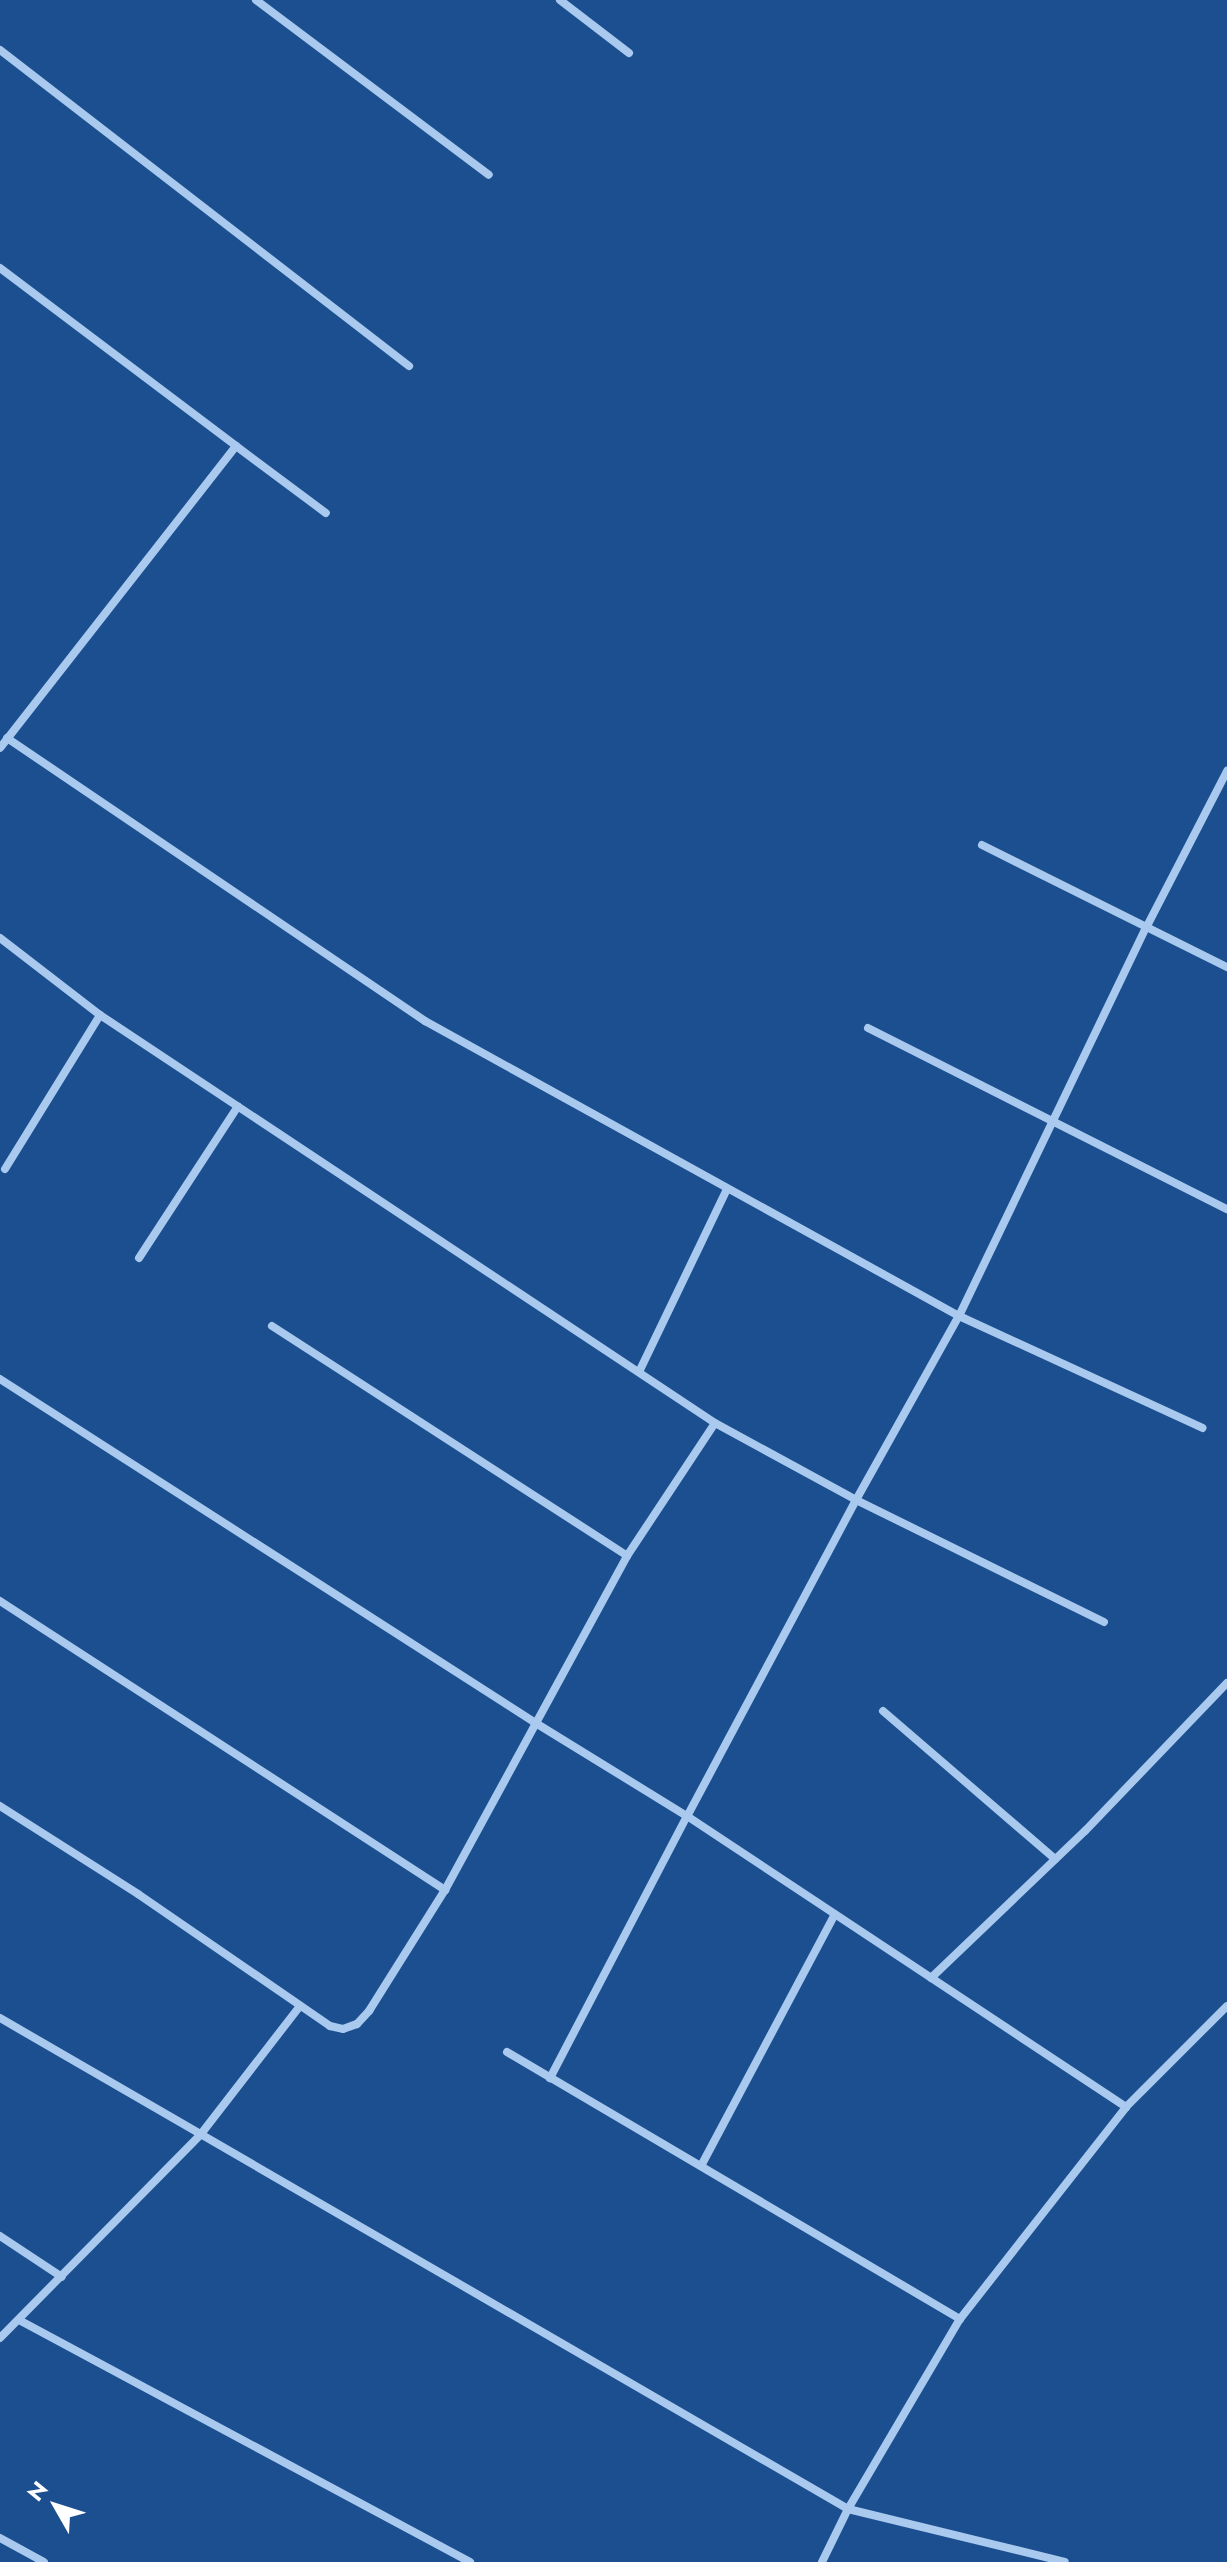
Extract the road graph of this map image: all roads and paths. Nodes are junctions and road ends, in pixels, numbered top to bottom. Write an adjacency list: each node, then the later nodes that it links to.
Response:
1 (256, 0): 5 (street)
2 (560, 0): 4 (street)
3 (0, 50): 7 (street)
4 (629, 53)
5 (489, 175)
6 (0, 268): 8 (street)
7 (409, 366)
8 (236, 446): 9 (street); 10 (street)
9 (326, 513)
10 (7, 738): 11 (street); 22 (street)
11 (0, 748)
12 (1227, 771): 14 (street)
13 (982, 845): 14 (street)
14 (1146, 928): 16 (street); 20 (street)
15 (0, 938): 17 (street)
16 (1227, 967)
17 (100, 1015): 19 (street); 21 (street)
18 (868, 1028): 20 (street)
19 (238, 1106): 24 (street); 27 (street)
20 (1052, 1121): 23 (street); 25 (street)
21 (5, 1169)
22 (727, 1189): 25 (street); 27 (street)
23 (1227, 1209)
24 (139, 1258)
25 (959, 1316): 30 (street); 31 (street)
26 (272, 1326): 32 (street)
27 (639, 1372): 29 (street)
28 (0, 1379): 37 (street)
29 (715, 1423): 31 (street); 32 (street)
30 (1203, 1428)
31 (856, 1500): 34 (street); 39 (street)
32 (627, 1556): 37 (street)
33 (0, 1601): 41 (street)
34 (1104, 1622)
35 (1227, 1683): 40 (street)
36 (883, 1711): 40 (street)
37 (534, 1722): 39 (street); 41 (street)
38 (0, 1806): 44 (street)
39 (687, 1816): 42 (street); 48 (street)
40 (1055, 1859): 43 (street)
41 (445, 1890): 44 (street)
42 (835, 1914): 43 (street); 51 (street)
43 (931, 1978): 49 (street)
44 (300, 2006): 50 (street)
45 (1227, 2006): 49 (street)
46 (0, 2018): 50 (street)
47 (507, 2052): 48 (street)
48 (550, 2078): 51 (street)
49 (1126, 2107): 54 (street)
50 (201, 2134): 53 (street); 57 (street)
51 (701, 2166): 54 (street)
52 (0, 2236): 53 (street)
53 (62, 2277): 55 (street)
54 (960, 2319): 57 (street)
55 (19, 2320): 56 (street); 60 (street)
56 (0, 2338)
57 (848, 2509): 61 (street); 62 (street)
58 (0, 2538): 59 (street)
59 (44, 2562)
60 (470, 2562)
61 (822, 2562)
62 (1065, 2562)

